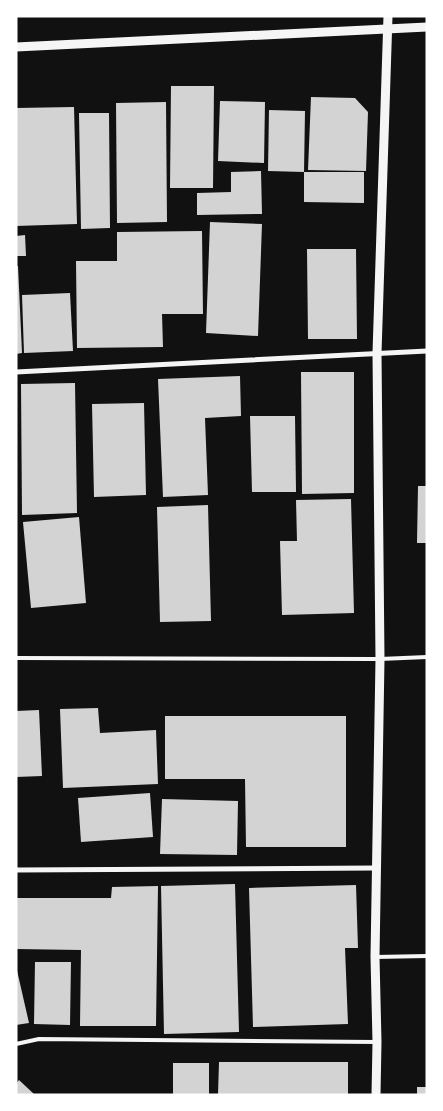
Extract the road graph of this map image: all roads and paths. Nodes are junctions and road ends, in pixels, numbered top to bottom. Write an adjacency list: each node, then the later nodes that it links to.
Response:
1 (388, 16): 3 (street)
2 (427, 27): 3 (street)
3 (388, 29): 4 (street); 6 (street)
4 (16, 47)
5 (427, 351): 6 (street)
6 (377, 353): 7 (street); 10 (street)
7 (16, 372)
8 (427, 657): 10 (lane)
9 (16, 658): 10 (lane)
10 (380, 659): 11 (street)
11 (376, 868): 12 (street); 14 (street)
12 (16, 870)
13 (427, 956): 14 (lane)
14 (375, 957): 15 (street)
15 (377, 1042): 16 (lane); 17 (street)
16 (16, 1044)
17 (376, 1095)

